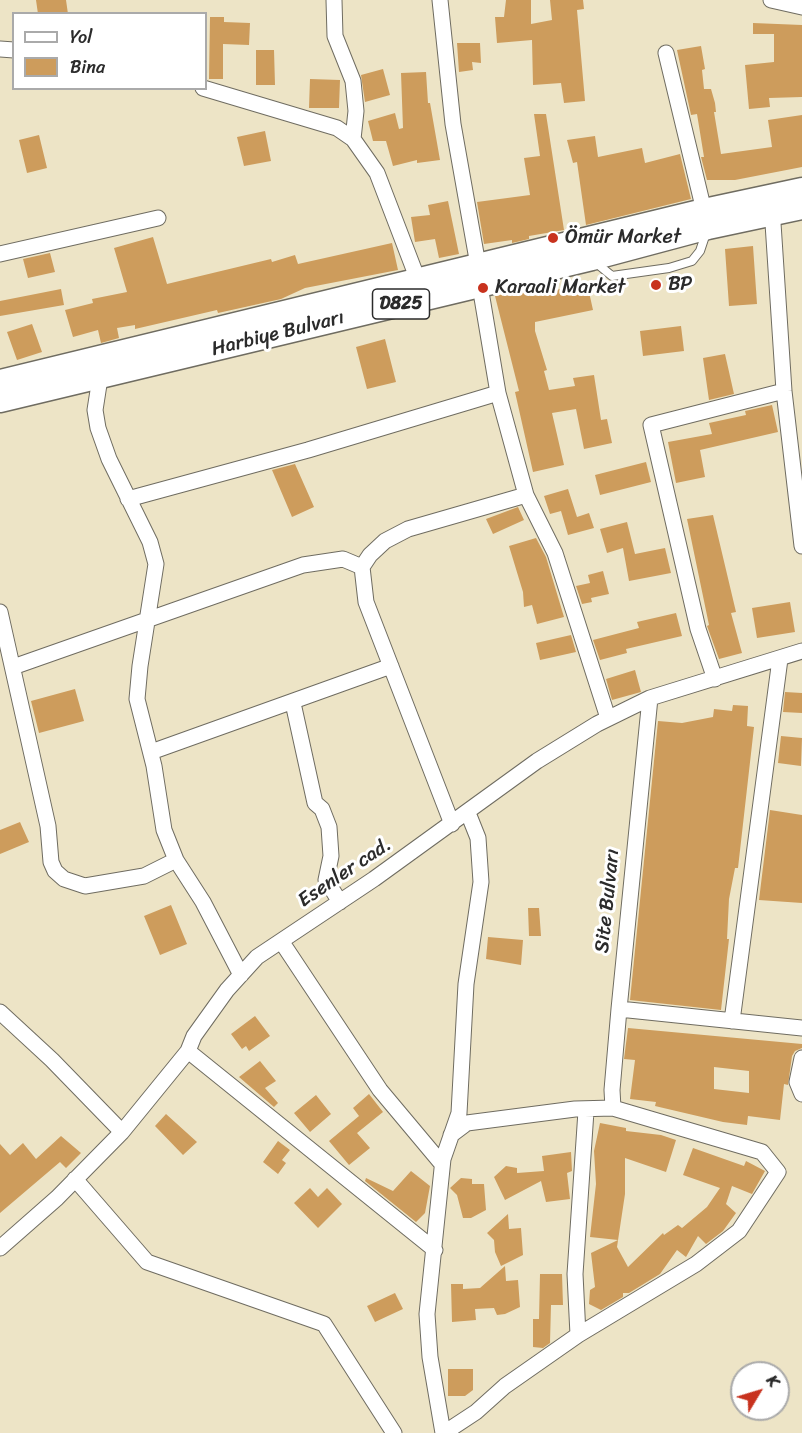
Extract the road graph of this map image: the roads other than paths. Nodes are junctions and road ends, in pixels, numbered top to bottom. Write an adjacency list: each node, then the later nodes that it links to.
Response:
1 (334, 0): 7 (street)
2 (440, 0): 14 (street)
3 (771, 0): 4 (street)
4 (802, 7)
5 (666, 53): 12 (street)
6 (207, 89): 7 (street)
7 (353, 139): 15 (street)
8 (802, 189): 9 (main road, Harbiye Bulvarı / D825)
9 (772, 205): 10 (main road, Harbiye Bulvarı / D825); 12 (main road, Harbiye Bulvarı / D825); 18 (street)
10 (802, 208)
11 (158, 218): 13 (street)
12 (706, 219): 14 (main road, Harbiye Bulvarı / D825); 14 (main road, Harbiye Bulvarı / D825)
13 (0, 254)
14 (479, 275): 15 (main road, Harbiye Bulvarı / D825); 16 (main road, Harbiye Bulvarı / D825); 19 (street)
15 (418, 280): 17 (main road, Harbiye Bulvarı / D825)
16 (100, 378): 20 (main road, Harbiye Bulvarı / D825); 22 (street)
17 (0, 381)
18 (784, 391): 23 (street); 31 (street)
19 (498, 393): 21 (street); 22 (street)
20 (0, 401)
21 (526, 495): 24 (street); 34 (street)
22 (128, 499): 26 (street)
23 (802, 546)
24 (362, 567): 26 (street); 29 (street)
25 (0, 612): 30 (street)
26 (148, 619): 30 (street); 35 (street)
27 (802, 651): 28 (street, Esenler cad.)
28 (780, 659): 31 (street, Esenler cad.); 44 (street)
29 (392, 666): 33 (street); 37 (street)
30 (13, 667): 38 (street)
31 (715, 679): 32 (street, Esenler cad.)
32 (650, 698): 34 (street, Esenler cad.); 42 (street, Site Bulvarı)
33 (293, 703): 35 (street); 39 (street)
34 (608, 718): 36 (street, Esenler cad.)
35 (151, 752): 38 (street)
36 (468, 813): 37 (street, Esenler cad.); 52 (street)
37 (452, 824): 39 (street, Esenler cad.)
38 (176, 860): 41 (street)
39 (340, 902): 40 (street, Esenler cad.)
40 (281, 941): 41 (street, Esenler cad.); 53 (street)
41 (240, 975): 46 (street, Esenler cad.)
42 (619, 1009): 44 (street); 49 (street, Site Bulvarı)
43 (0, 1012): 51 (street)
44 (732, 1021): 45 (street)
45 (802, 1028)
46 (188, 1051): 51 (street, Esenler cad.); 56 (street)
47 (802, 1058): 48 (street)
48 (802, 1094)
49 (613, 1108): 50 (street); 57 (street)
50 (586, 1111): 52 (street); 57 (street)
51 (122, 1132): 54 (street, Esenler cad.)
52 (451, 1135): 53 (street)
53 (442, 1164): 56 (street)
54 (75, 1179): 55 (street, Esenler cad.); 58 (street)
55 (0, 1248)
56 (435, 1250): 59 (street)
57 (578, 1335): 59 (street)
58 (394, 1433)
59 (443, 1433)

